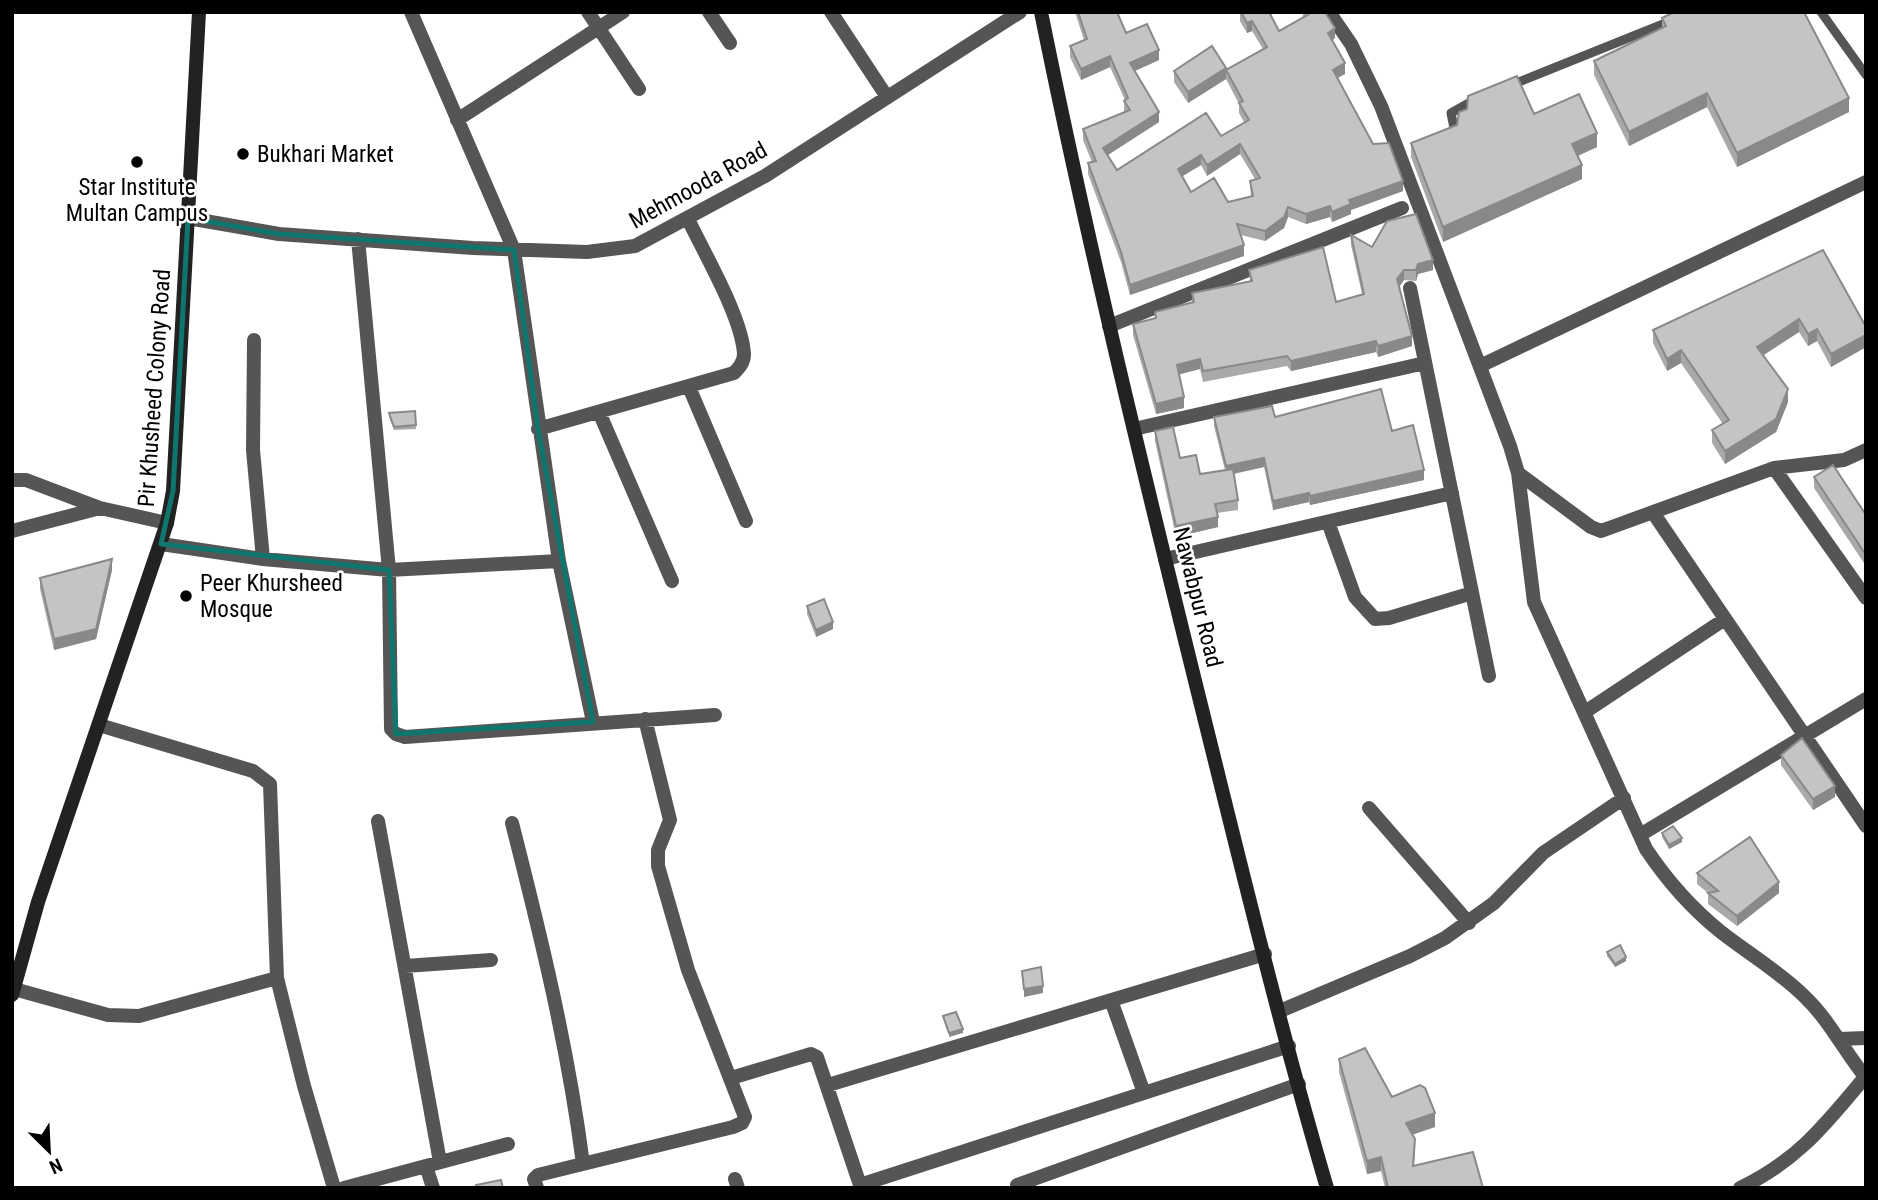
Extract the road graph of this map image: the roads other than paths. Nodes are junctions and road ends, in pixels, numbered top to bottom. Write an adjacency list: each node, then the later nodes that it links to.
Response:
1 (199, 12): 23 (street, Pir Khusheed Colony Road)
2 (411, 12): 19 (street)
3 (588, 12): 12 (street)
4 (623, 12): 12 (street)
5 (709, 12): 13 (street)
6 (831, 12): 17 (street)
7 (1020, 12): 17 (street, Mehmooda Road)
8 (1041, 12): 28 (street, Nawabpur Road)
9 (1329, 12): 31 (street)
10 (1693, 12): 16 (lane)
11 (1821, 12): 14 (lane)
12 (599, 28): 15 (street); 19 (street)
13 (730, 43)
14 (1866, 75)
15 (639, 89)
16 (1494, 92)
17 (887, 97): 24 (street, Mehmooda Road)
18 (1482, 97): 20 (lane)
19 (457, 120): 26 (street)
20 (1440, 140)
21 (1866, 182): 31 (street)
22 (1402, 208): 28 (street)
23 (188, 218): 25 (street, Mehmooda Road); 45 (street, Pir Khusheed Colony Road)
24 (688, 219): 26 (street, Mehmooda Road); 32 (street)
25 (358, 239): 26 (street, Mehmooda Road); 51 (street)
26 (514, 250): 34 (street)
27 (1410, 288): 30 (street)
28 (1109, 326): 35 (street, Nawabpur Road)
29 (254, 340): 48 (street)
30 (1425, 363): 35 (street); 40 (street)
31 (1480, 366): 38 (street)
32 (689, 387): 33 (street); 43 (street)
33 (599, 412): 34 (street); 52 (street)
34 (538, 429): 50 (street)
35 (1134, 429): 49 (street, Nawabpur Road)
36 (1866, 450): 37 (street)
37 (1774, 468): 42 (street); 54 (street)
38 (1518, 473): 42 (street); 58 (street)
39 (12, 480): 41 (street)
40 (1452, 493): 44 (street); 53 (street)
41 (100, 508): 45 (street); 46 (street)
42 (1654, 514): 55 (street)
43 (746, 521)
44 (1328, 522): 49 (street); 53 (street)
45 (167, 523): 47 (street, Pir Khusheed Colony Road)
46 (12, 531)
47 (161, 544): 48 (street); 62 (street, Pir Khusheed Colony Road)
48 (263, 559): 51 (street)
49 (1165, 559): 71 (street, Nawabpur Road)
50 (559, 561): 51 (street); 61 (street)
51 (389, 570): 61 (street)
52 (671, 582)
53 (1472, 593): 56 (street)
54 (1866, 598)
55 (1725, 619): 58 (street); 63 (street)
56 (1489, 676)
57 (1866, 699): 63 (street)
58 (1585, 712): 64 (street)
59 (715, 715): 60 (street)
60 (645, 719): 61 (street); 82 (street)
61 (593, 722)
62 (99, 725): 74 (street); 75 (street, Pir Khusheed Colony Road)
63 (1805, 736): 68 (street); 69 (street)
64 (1624, 798): 69 (street); 70 (street)
65 (1369, 808): 70 (street)
66 (378, 821): 73 (street)
67 (512, 824): 88 (street)
68 (1866, 826)
69 (1640, 835): 79 (street)
70 (1469, 923): 77 (street)
71 (1265, 954): 76 (street); 77 (street, Nawabpur Road)
72 (491, 961): 73 (street)
73 (405, 966): 87 (street)
74 (277, 978): 75 (street); 91 (street)
75 (13, 992)
76 (1111, 1000): 84 (street); 85 (street)
77 (1280, 1011): 80 (street, Nawabpur Road)
78 (1866, 1038): 79 (street)
79 (1839, 1039): 81 (street)
80 (1289, 1046): 83 (street, Nawabpur Road); 85 (street)
81 (1865, 1077): 96 (street)
82 (731, 1078): 84 (street); 88 (street)
83 (1299, 1084): 89 (street); 95 (street, Nawabpur Road)
84 (828, 1085): 90 (street)
85 (1144, 1093): 90 (street)
86 (509, 1144): 87 (street)
87 (433, 1164): 92 (street); 93 (street)
88 (583, 1164): 94 (street)
89 (1017, 1185)
90 (861, 1186)
91 (334, 1188)
92 (344, 1188)
93 (433, 1188)
94 (537, 1188)
95 (1327, 1188)
96 (1740, 1188)

